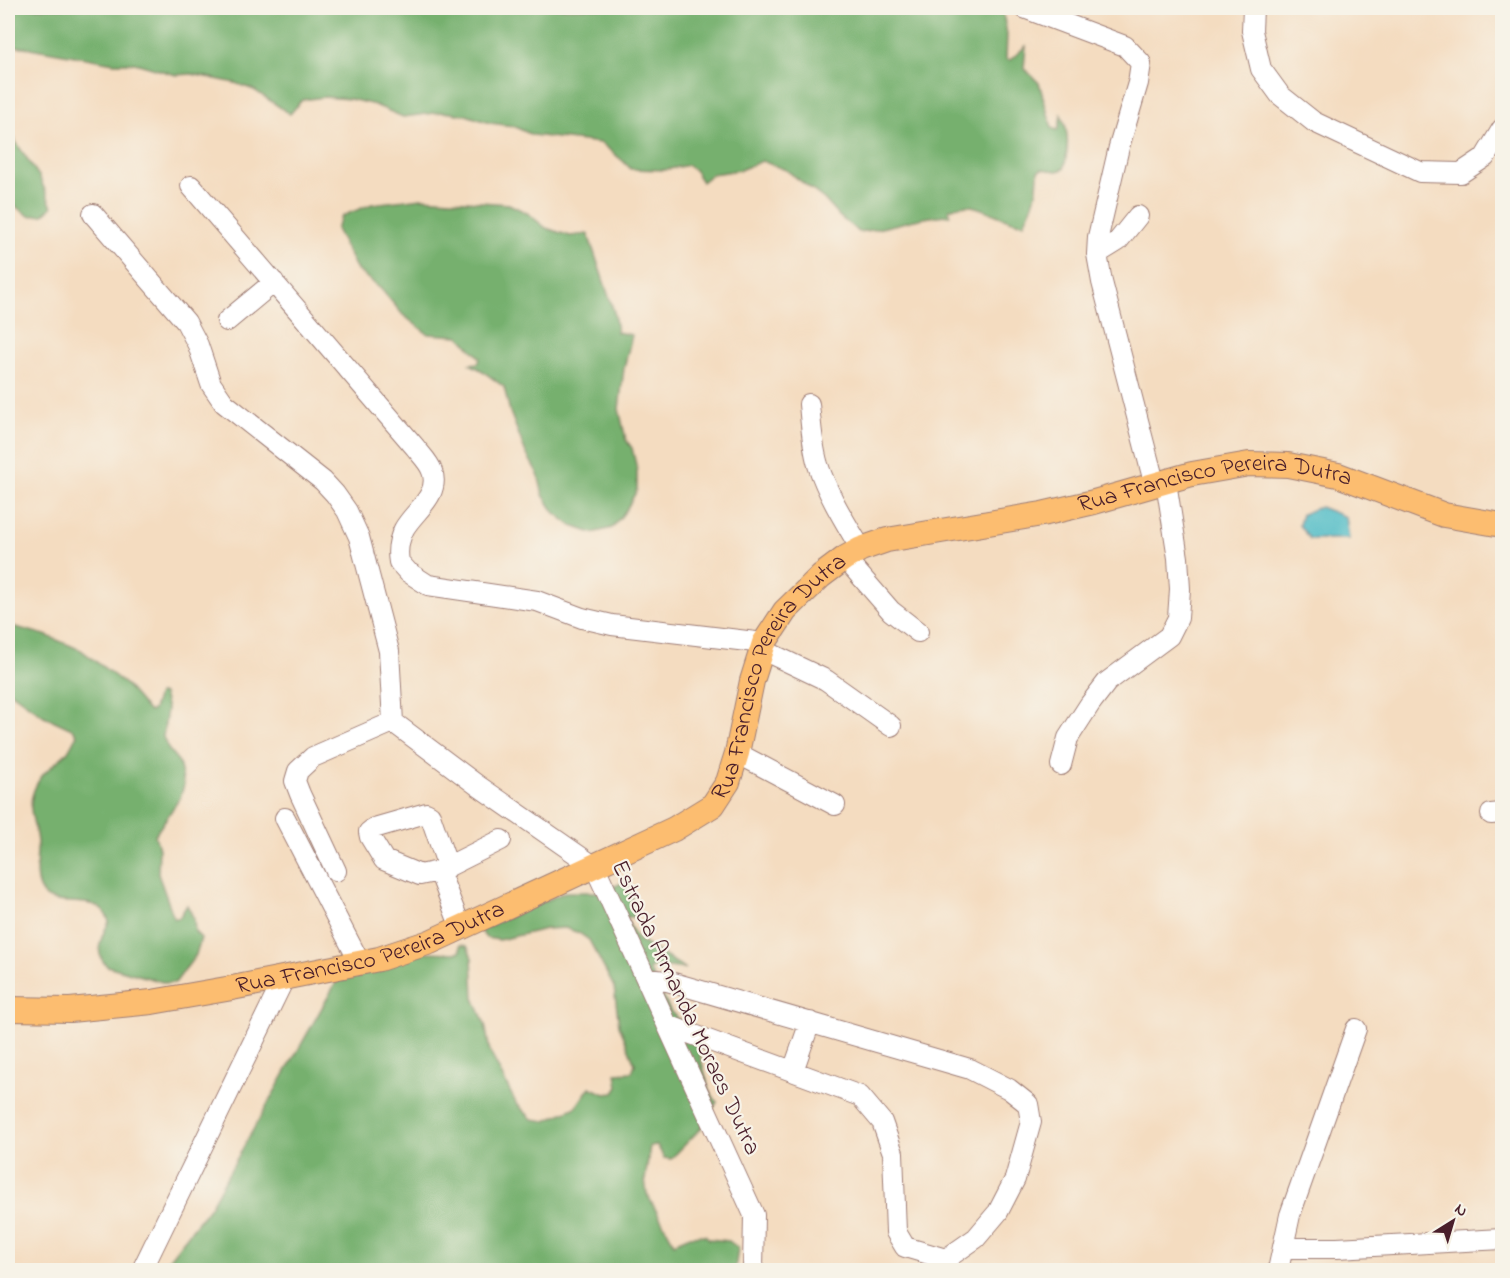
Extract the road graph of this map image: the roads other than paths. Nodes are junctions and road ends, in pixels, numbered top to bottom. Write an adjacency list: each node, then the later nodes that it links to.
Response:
1 (1024, 8): 7 (street)
2 (1253, 8): 3 (street)
3 (1503, 129)
4 (191, 186): 8 (street)
5 (93, 214): 16 (street)
6 (1138, 216): 7 (street)
7 (1097, 254): 11 (street)
8 (274, 282): 9 (street); 15 (street)
9 (227, 321)
10 (809, 404): 13 (street)
11 (1161, 484): 12 (main road, Rua Francisco Pereira Dutra); 13 (main road, Rua Francisco Pereira Dutra); 19 (street)
12 (1503, 525)
13 (853, 554): 14 (street); 15 (main road, Rua Francisco Pereira Dutra)
14 (918, 632)
15 (764, 646): 17 (street); 18 (main road, Rua Francisco Pereira Dutra)
16 (393, 722): 23 (street, Estrada Armanda Moraes Dutra); 24 (street)
17 (891, 726)
18 (737, 753): 20 (street); 23 (main road, Rua Francisco Pereira Dutra)
19 (1061, 765)
20 (835, 806)
21 (285, 818): 26 (street)
22 (501, 840): 25 (street)
23 (595, 867): 25 (main road, Rua Francisco Pereira Dutra); 28 (street, Estrada Armanda Moraes Dutra)
24 (336, 871)
25 (461, 928): 26 (main road, Rua Francisco Pereira Dutra)
26 (360, 963): 27 (main road, Rua Francisco Pereira Dutra)
27 (284, 979): 29 (main road, Rua Francisco Pereira Dutra); 37 (street)
28 (646, 979): 30 (street); 31 (street, Estrada Armanda Moraes Dutra)
29 (8, 1009)
30 (810, 1022): 33 (street); 33 (street)
31 (667, 1025): 33 (street); 36 (street, Estrada Armanda Moraes Dutra)
32 (1356, 1029): 35 (street)
33 (793, 1071)
34 (1503, 1239): 35 (street)
35 (1283, 1248): 38 (street)
36 (752, 1269)
37 (142, 1270)
38 (1278, 1270)

